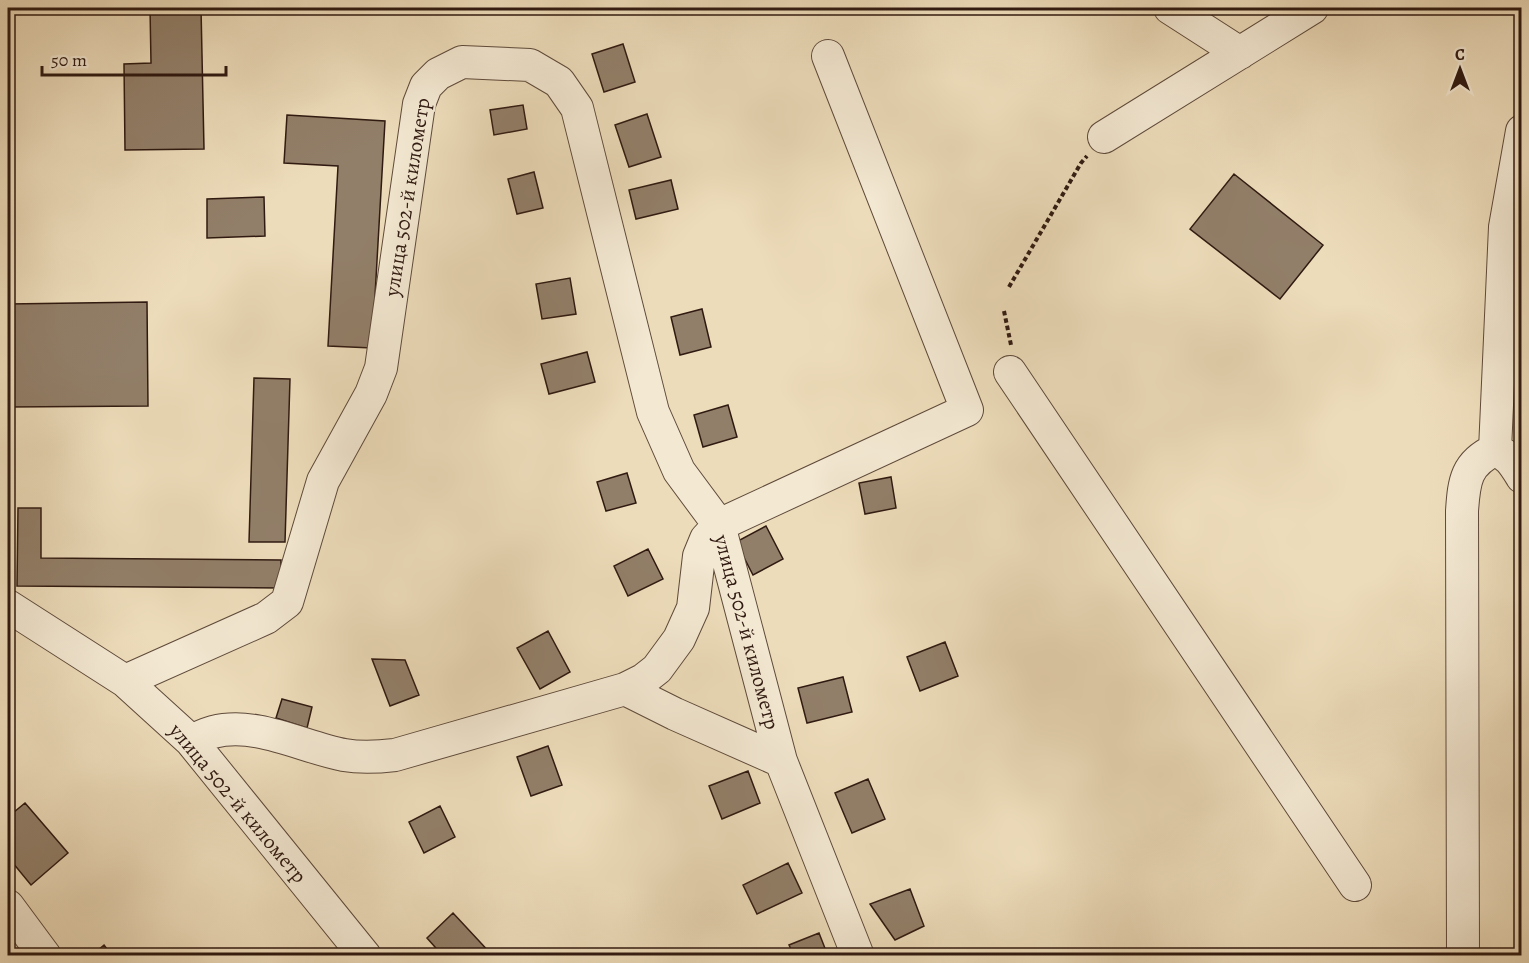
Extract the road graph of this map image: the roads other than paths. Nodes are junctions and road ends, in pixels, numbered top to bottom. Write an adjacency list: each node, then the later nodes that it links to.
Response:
1 (1170, 8): 3 (street)
2 (1312, 8): 3 (street)
3 (1240, 52): 6 (street)
4 (828, 56): 10 (street)
5 (1521, 131): 8 (street)
6 (1104, 137)
7 (1010, 372): 16 (street)
8 (1495, 450): 9 (street); 21 (street)
9 (1521, 477)
10 (719, 525): 12 (street, улица 502-й километр); 13 (street); 15 (street, улица 502-й километр)
11 (8, 606): 12 (street)
12 (125, 681): 14 (street, улица 502-й километр)
13 (625, 689): 14 (street); 15 (street)
14 (191, 741): 19 (street, улица 502-й километр)
15 (781, 761): 20 (street, улица 502-й километр)
16 (1355, 885)
17 (8, 906): 18 (street)
18 (45, 956)
19 (364, 956)
20 (858, 956)
21 (1463, 956)

